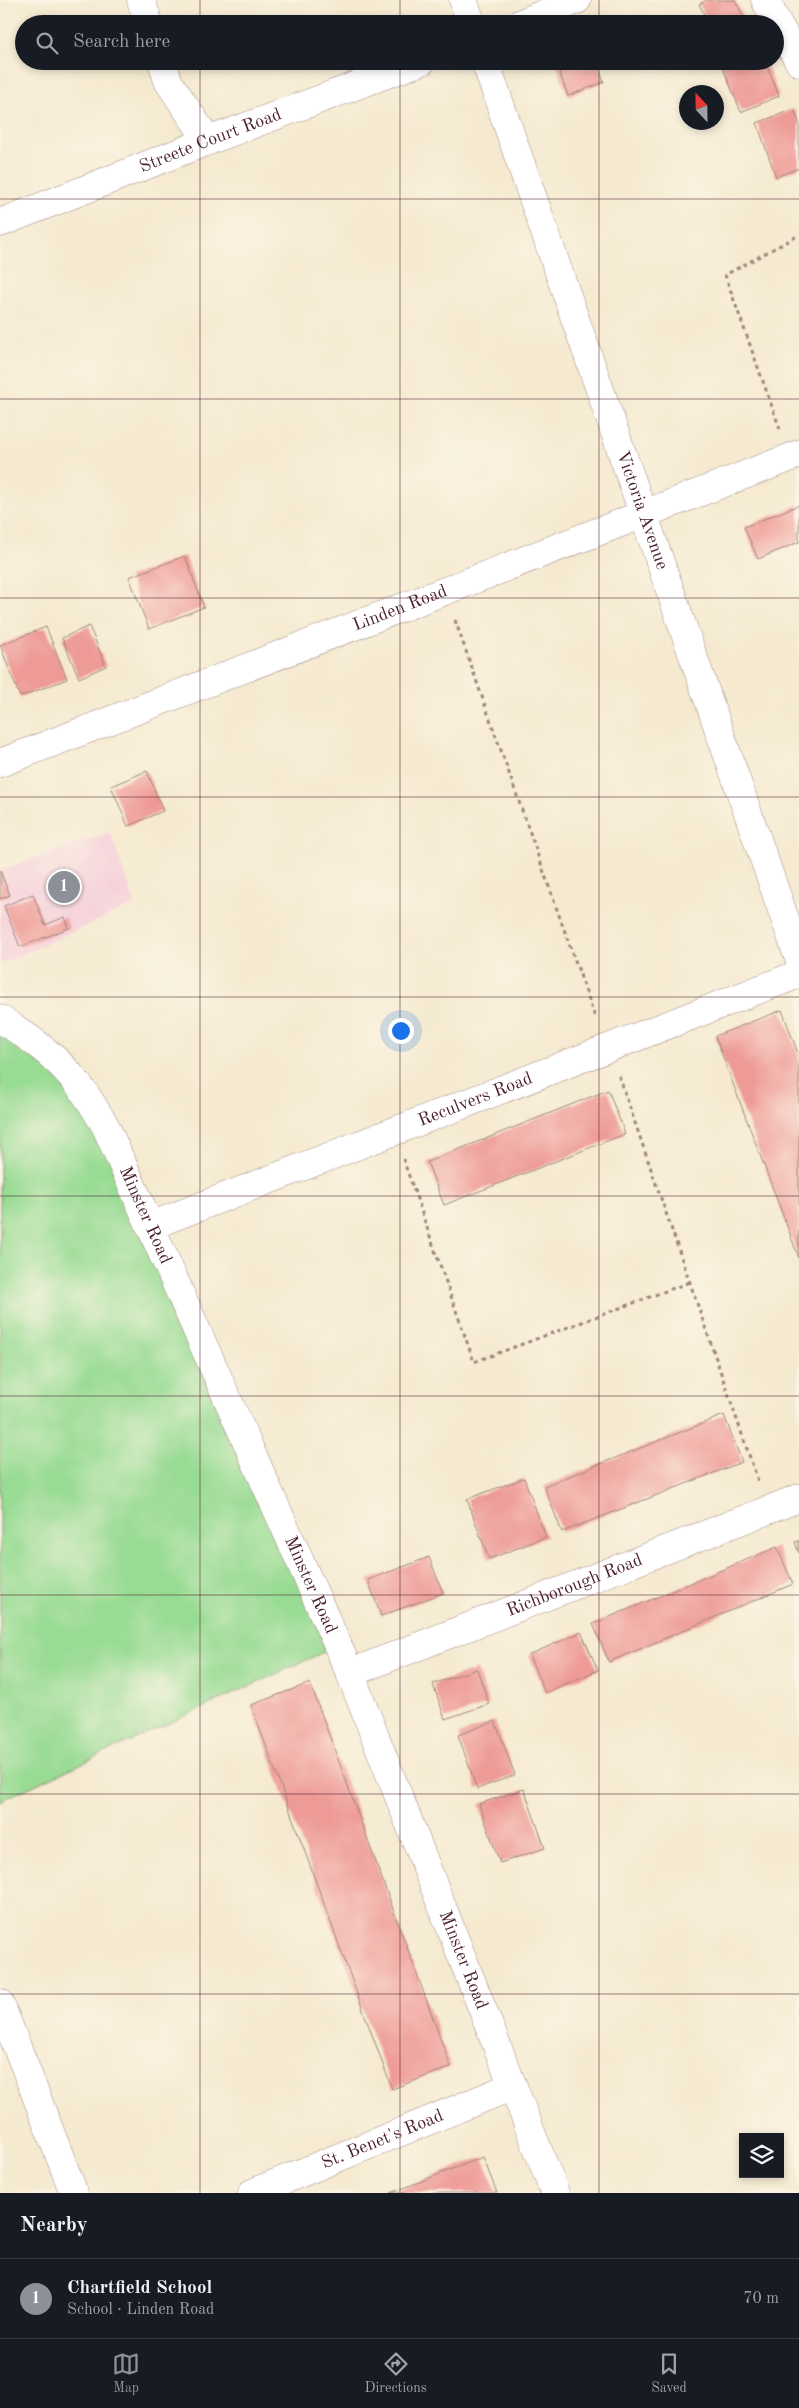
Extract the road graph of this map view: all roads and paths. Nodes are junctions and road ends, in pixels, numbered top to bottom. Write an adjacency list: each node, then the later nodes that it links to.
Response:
1 (140, 0): 5 (street)
2 (463, 0): 6 (street)
3 (577, 0): 7 (street)
4 (765, 0): 8 (street)
5 (146, 15)
6 (469, 15)
7 (540, 15)
8 (773, 15)
9 (784, 35): 10 (street)
10 (799, 62)
11 (165, 70): 14 (street)
12 (398, 70): 14 (street, Streete Court Road)
13 (488, 70): 18 (street, Victoria Avenue)
14 (208, 141): 15 (street, Streete Court Road)
15 (0, 223)
16 (799, 235): 17 (path)
17 (795, 456): 18 (street, Linden Road)
18 (644, 514): 19 (street, Linden Road); 21 (street, Victoria Avenue)
19 (444, 591): 20 (street, Linden Road); 24 (path)
20 (0, 763)
21 (799, 959)
22 (799, 974): 24 (street, Reculvers Road)
23 (0, 1019): 26 (street, Minster Road)
24 (607, 1047): 25 (street, Reculvers Road); 27 (path)
25 (393, 1130): 26 (street, Reculvers Road); 27 (path)
26 (150, 1226): 30 (street, Minster Road)
27 (690, 1282): 29 (path)
28 (799, 1498): 29 (street, Richborough Road)
29 (768, 1510): 30 (street, Richborough Road)
30 (350, 1672): 32 (street, Minster Road)
31 (0, 2003): 33 (street)
32 (513, 2086): 34 (street, St. Benet's Road); 35 (street, Minster Road)
33 (74, 2193)
34 (252, 2193)
35 (555, 2193)

